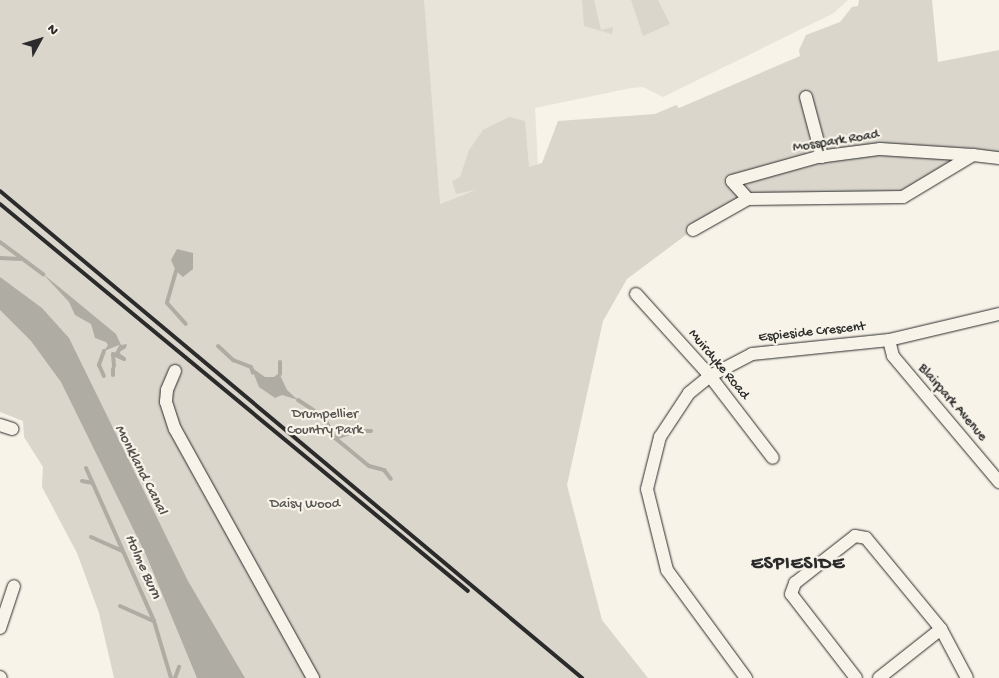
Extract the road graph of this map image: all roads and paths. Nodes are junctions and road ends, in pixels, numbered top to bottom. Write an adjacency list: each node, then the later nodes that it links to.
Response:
1 (806, 97): 3 (street)
2 (973, 155): 3 (street, Mosspark Road); 4 (street, Mosspark Road); 5 (street)
3 (822, 157): 5 (street, Mosspark Road)
4 (999, 158)
5 (748, 200): 6 (street)
6 (693, 230)
7 (636, 294): 11 (street, Muirdyke Road)
8 (999, 314): 9 (street, Espieside Crescent)
9 (889, 340): 11 (street, Espieside Crescent); 13 (street, Blairpark Avenue)
10 (174, 371): 17 (street)
11 (710, 376): 12 (street, Muirdyke Road); 18 (street, Espieside Crescent)
12 (773, 458)
13 (999, 482)
14 (14, 586): 15 (street)
15 (0, 628)
16 (940, 629): 19 (street); 20 (street); 21 (street)
17 (313, 678)
18 (746, 678)
19 (856, 678)
20 (879, 678)
21 (968, 678)

